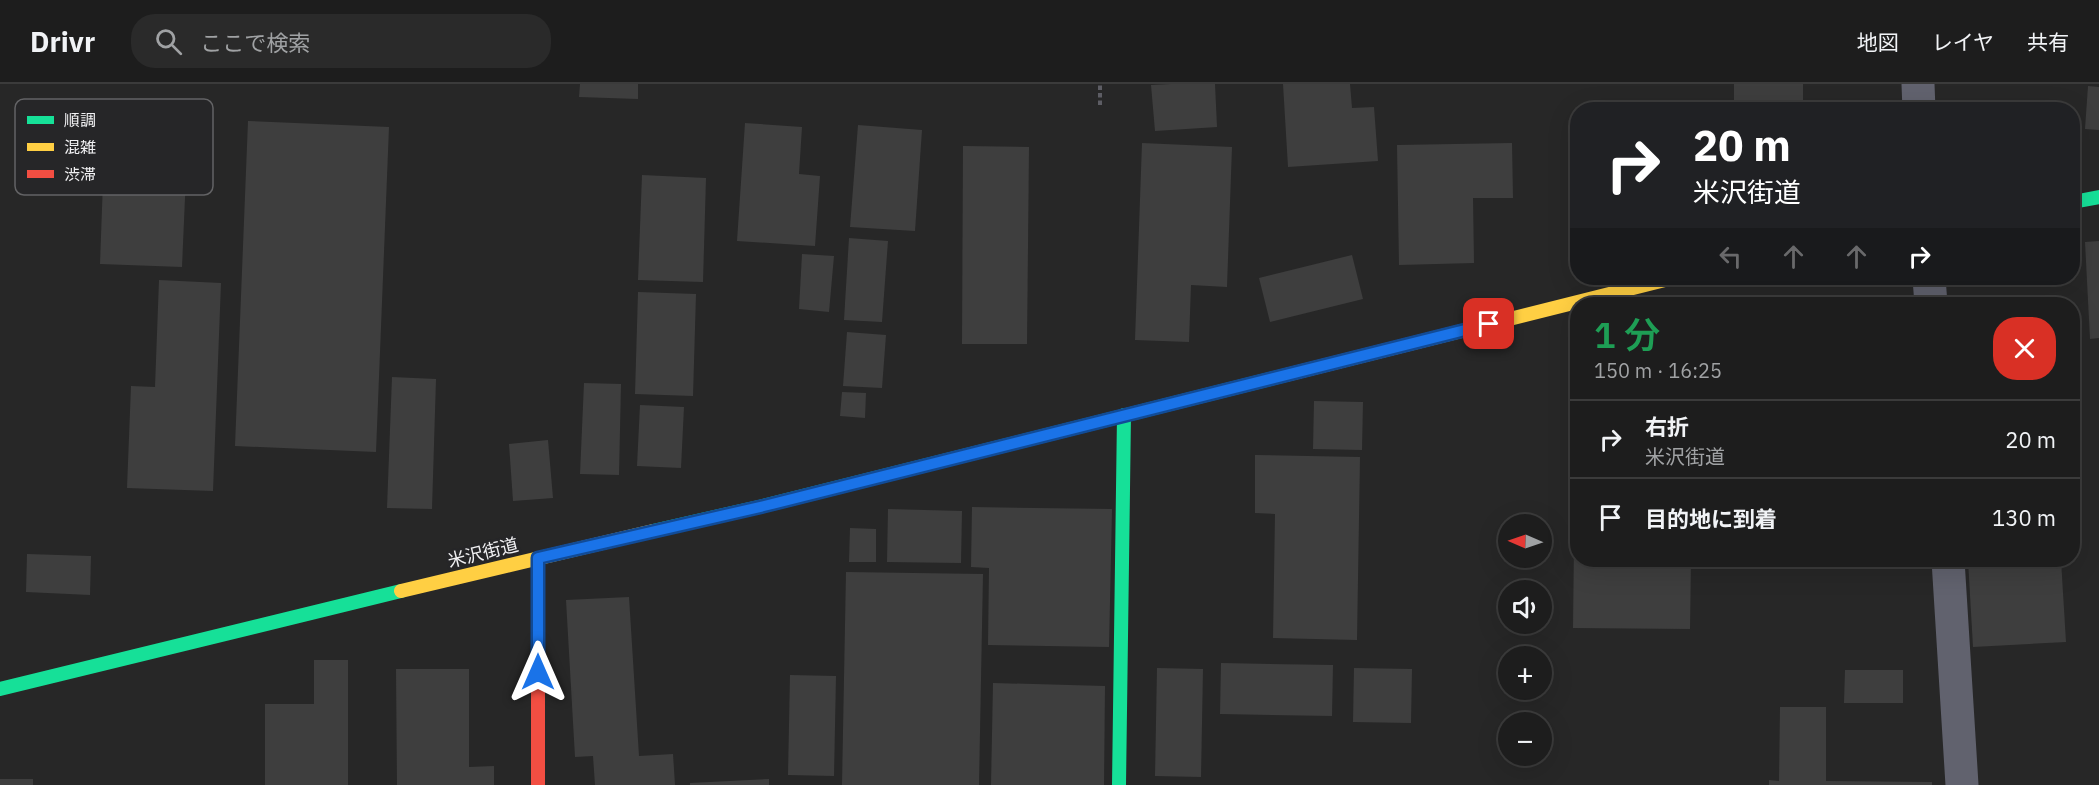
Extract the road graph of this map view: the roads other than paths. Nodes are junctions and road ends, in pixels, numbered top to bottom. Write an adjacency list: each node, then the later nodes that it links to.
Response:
1 (1918, 84): 2 (street)
2 (1919, 102)
3 (2099, 197): 4 (main road)
4 (2080, 201)
5 (1645, 285): 6 (main road, 米沢街道)
6 (1597, 297)
7 (1570, 304): 8 (main road, 米沢街道)
8 (1124, 416): 9 (main road, 米沢街道); 13 (main road)
9 (538, 558): 11 (main road, 米沢街道); 12 (main road)
10 (1948, 567): 14 (street)
11 (0, 689)
12 (538, 785)
13 (1119, 785)
14 (1962, 785)

